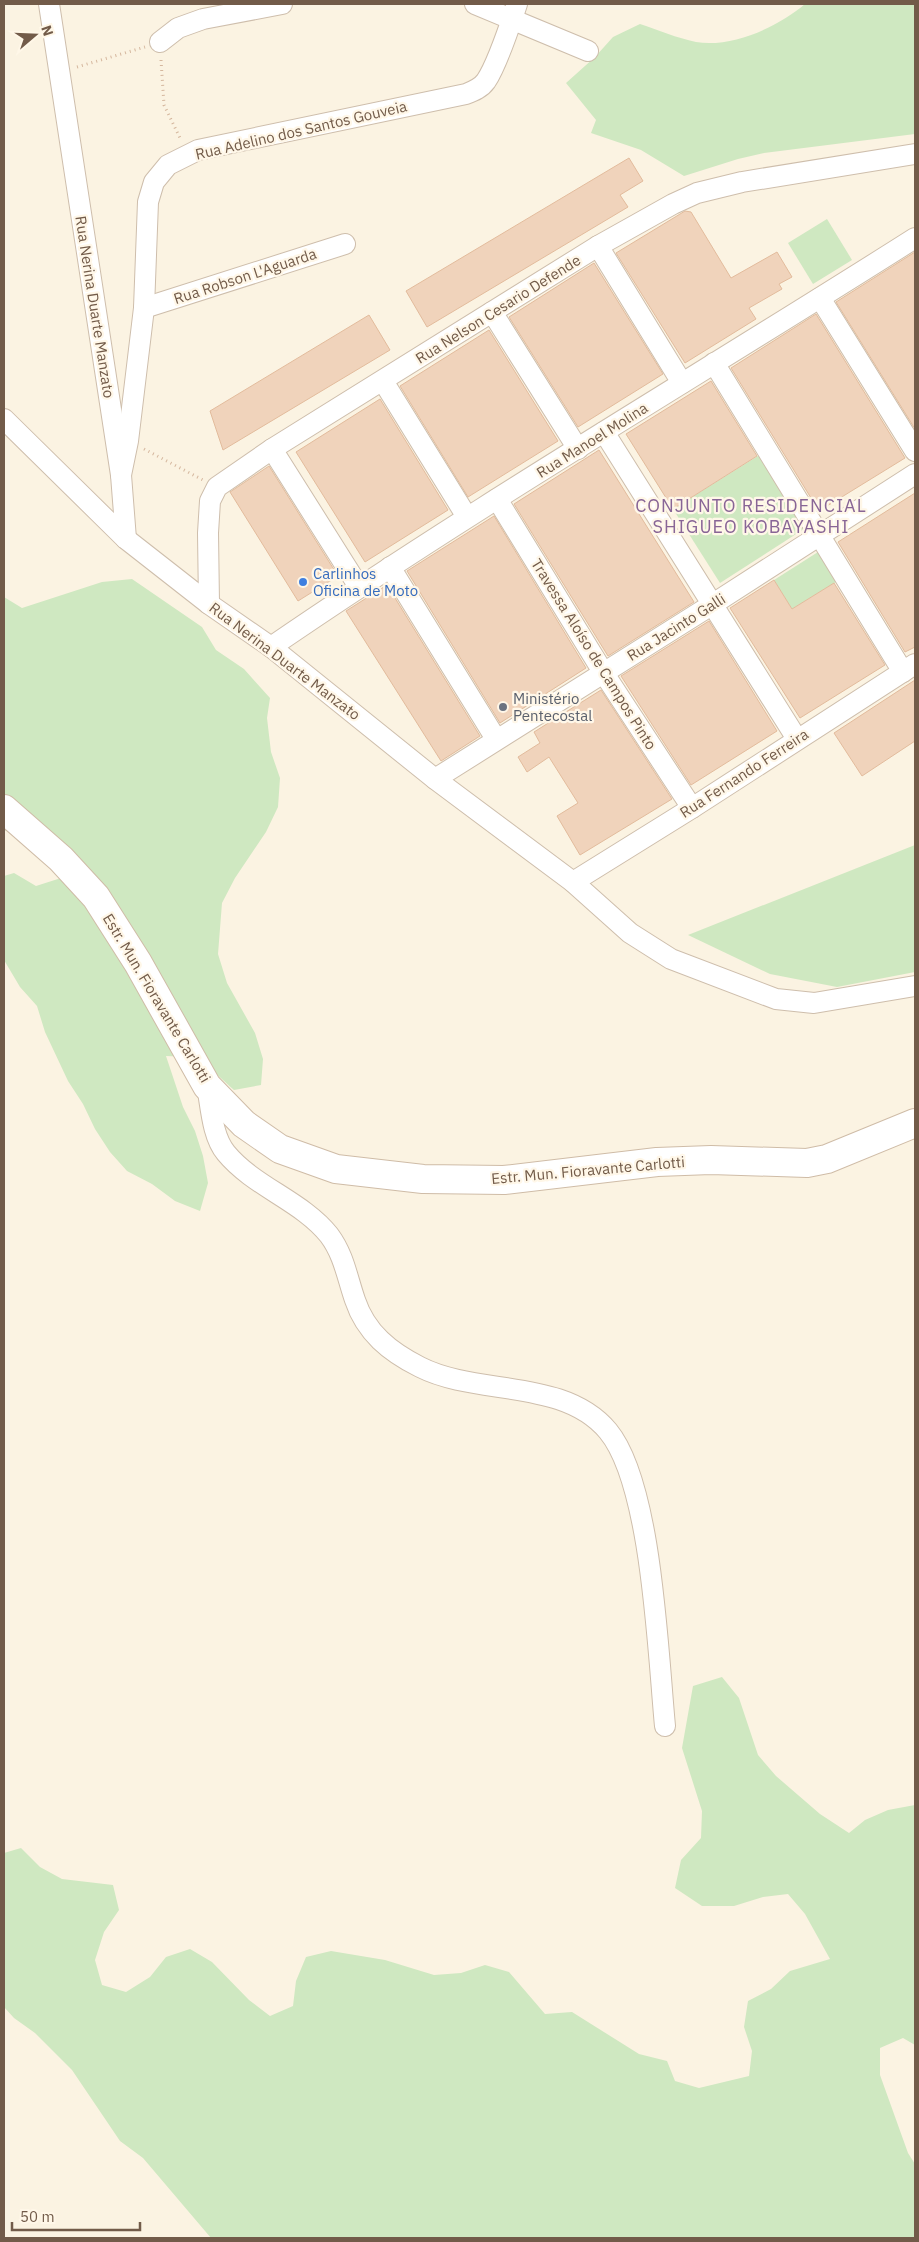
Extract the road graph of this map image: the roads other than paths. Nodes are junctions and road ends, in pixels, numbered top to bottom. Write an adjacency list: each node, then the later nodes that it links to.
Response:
1 (49, 4): 23 (street, Rua Nerina Duarte Manzato)
2 (282, 4): 5 (street)
3 (475, 4): 4 (street)
4 (515, 11): 6 (street); 12 (street, Rua Adelino dos Santos Gouveia)
5 (160, 42)
6 (588, 51)
7 (915, 154): 10 (street, Rua Nelson Cesario Defende)
8 (915, 238): 11 (street, Rua Manoel Molina)
9 (345, 244): 12 (street, Rua Robson L'Aguarda)
10 (598, 246): 13 (street, Rua Nelson Cesario Defende); 16 (street)
11 (820, 298): 14 (street, Rua Manoel Molina); 21 (street)
12 (144, 308): 23 (street, Rua Adelino dos Santos Gouveia)
13 (492, 312): 15 (street, Rua Nelson Cesario Defende); 20 (street)
14 (714, 363): 16 (street, Rua Manoel Molina); 26 (street)
15 (383, 382): 19 (street, Rua Nelson Cesario Defende); 25 (street)
16 (682, 383): 18 (street, Rua Manoel Molina)
17 (4, 419): 27 (street)
18 (604, 432): 20 (street, Rua Manoel Molina); 31 (street)
19 (272, 449): 29 (street); 30 (street, Rua Nelson Cesario Defende)
20 (578, 449): 24 (street, Rua Manoel Molina)
21 (915, 451)
22 (915, 474): 26 (street, Rua Jacinto Galli)
23 (121, 476): 27 (street, Rua Nerina Duarte Manzato)
24 (497, 499): 25 (street, Rua Manoel Molina); 34 (street, Travessa Aloíso de Campos Pinto)
25 (467, 517): 28 (street, Rua Manoel Molina)
26 (820, 536): 31 (street, Rua Jacinto Galli); 33 (street)
27 (126, 539): 30 (street, Rua Nerina Duarte Manzato)
28 (390, 567): 29 (street, Rua Manoel Molina); 35 (street)
29 (359, 587): 32 (street, Rua Manoel Molina)
30 (210, 604): 32 (street, Rua Nerina Duarte Manzato)
31 (713, 604): 34 (street, Rua Jacinto Galli); 36 (street)
32 (271, 647): 37 (street, Rua Nerina Duarte Manzato)
33 (909, 668): 36 (street, Rua Fernando Ferreira)
34 (603, 672): 35 (street, Rua Jacinto Galli); 38 (street, Travessa Aloíso de Campos Pinto)
35 (496, 739): 37 (street, Rua Jacinto Galli)
36 (797, 739): 38 (street, Rua Fernando Ferreira)
37 (435, 779): 40 (street, Rua Nerina Duarte Manzato)
38 (692, 808): 40 (street, Rua Fernando Ferreira)
39 (5, 813): 42 (street, Estr. Mun. Fioravante Carlotti)
40 (573, 882): 41 (street, Rua Nerina Duarte Manzato)
41 (915, 986)
42 (207, 1086): 43 (street, Estr. Mun. Fioravante Carlotti); 44 (street)
43 (915, 1123)
44 (665, 1726)

